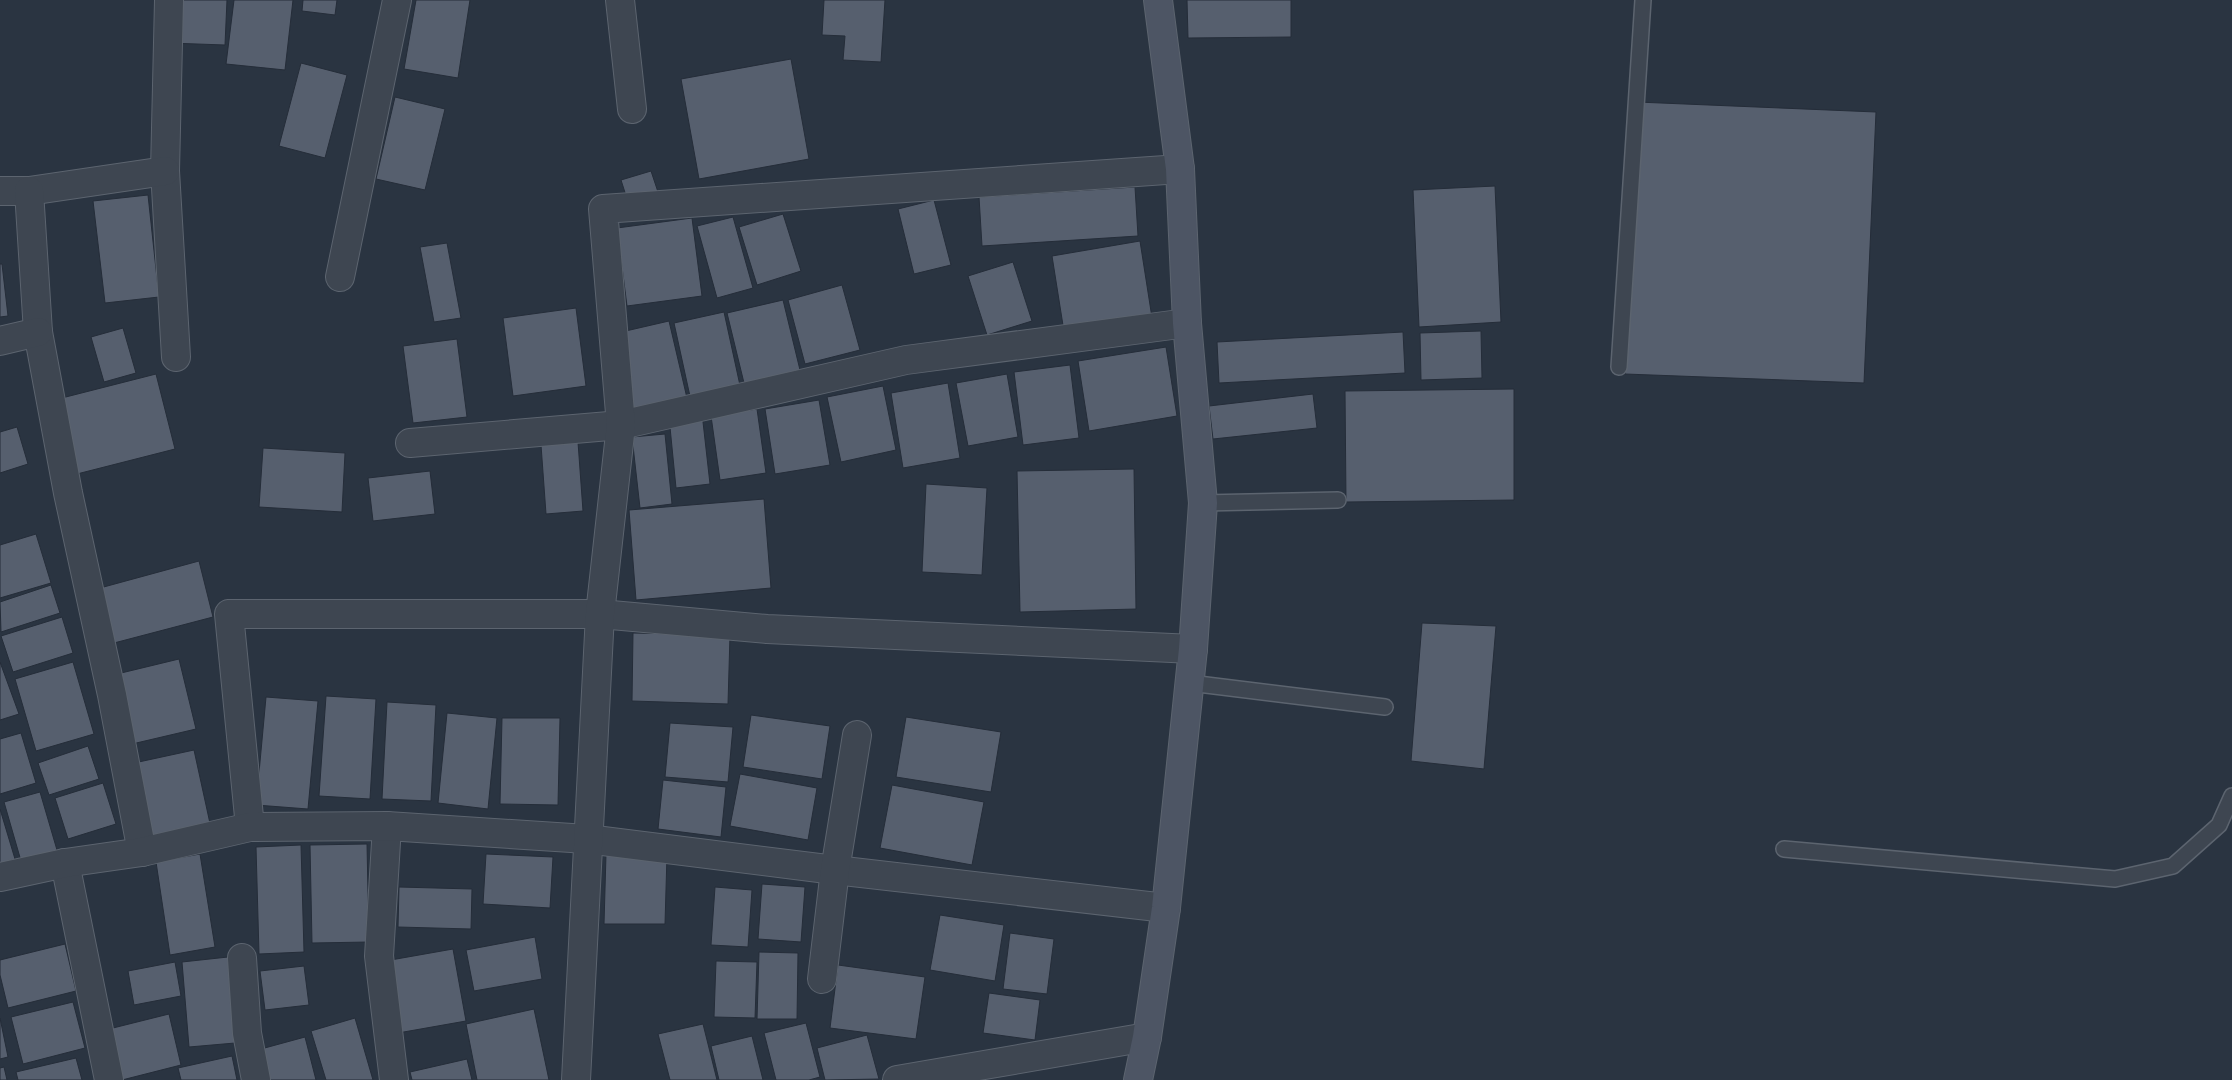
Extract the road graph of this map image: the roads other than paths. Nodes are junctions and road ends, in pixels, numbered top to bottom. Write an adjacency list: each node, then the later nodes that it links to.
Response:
1 (169, 0): 8 (street)
2 (397, 0): 11 (street)
3 (620, 0): 6 (street)
4 (1158, 0): 7 (street)
5 (1642, 0): 16 (lane)
6 (632, 109)
7 (1180, 169): 12 (street); 17 (street)
8 (165, 171): 10 (street); 15 (street)
9 (0, 191): 10 (street)
10 (29, 191): 13 (street)
11 (340, 277)
12 (1187, 323): 17 (street); 20 (street)
13 (38, 332): 14 (street); 31 (street)
14 (0, 341)
15 (176, 357)
16 (1619, 367)
17 (621, 425): 18 (street); 21 (street)
18 (410, 443)
19 (1338, 500): 20 (lane)
20 (1203, 503): 22 (street)
21 (600, 614): 22 (street); 28 (street); 29 (street)
22 (1193, 649): 23 (street)
23 (1190, 683): 24 (lane); 35 (street)
24 (1385, 707)
25 (857, 735): 33 (street)
26 (2232, 796): 30 (lane)
27 (387, 826): 28 (street); 29 (street); 41 (street)
28 (250, 827): 31 (street)
29 (587, 839): 33 (street); 42 (street)
30 (1784, 849)
31 (142, 852): 32 (street)
32 (65, 863): 34 (street); 39 (street)
33 (835, 870): 35 (street); 37 (street)
34 (0, 876)
35 (1166, 908): 38 (street)
36 (242, 958): 40 (street)
37 (822, 979)
38 (1147, 1037): 43 (street); 44 (street)
39 (109, 1080)
40 (256, 1080)
41 (394, 1080)
42 (576, 1080)
43 (897, 1080)
44 (1138, 1080)

